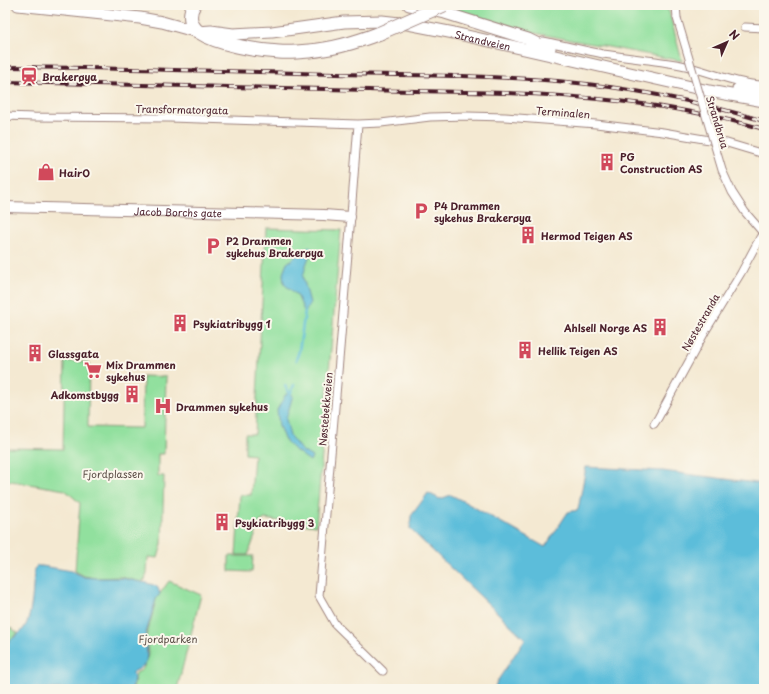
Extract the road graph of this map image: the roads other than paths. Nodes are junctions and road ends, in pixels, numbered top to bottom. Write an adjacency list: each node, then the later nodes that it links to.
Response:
1 (18, 5): 6 (main road, Strandveien)
2 (194, 5): 9 (highway)
3 (409, 5): 10 (main road, Strandveien)
4 (444, 5): 9 (highway, bridge)
5 (676, 5): 19 (street, Strandbrua, bridge)
6 (34, 6): 9 (main road, Strandveien)
7 (745, 27): 8 (street)
8 (764, 28)
9 (198, 32): 12 (main road, Strandveien)
10 (528, 39): 11 (street); 11 (main road, Strandveien)
11 (762, 90)
12 (764, 101)
13 (5, 116): 14 (street, Transformatorgata)
14 (358, 124): 15 (street, Terminalen); 17 (street, Nøstebekkveien)
15 (764, 154)
16 (5, 207): 17 (street, Jacob Borchs gate)
17 (350, 217): 21 (street, Nøstebekkveien)
18 (764, 230): 20 (street, Nøstestranda)
19 (764, 234)
20 (654, 424)
21 (383, 671)

